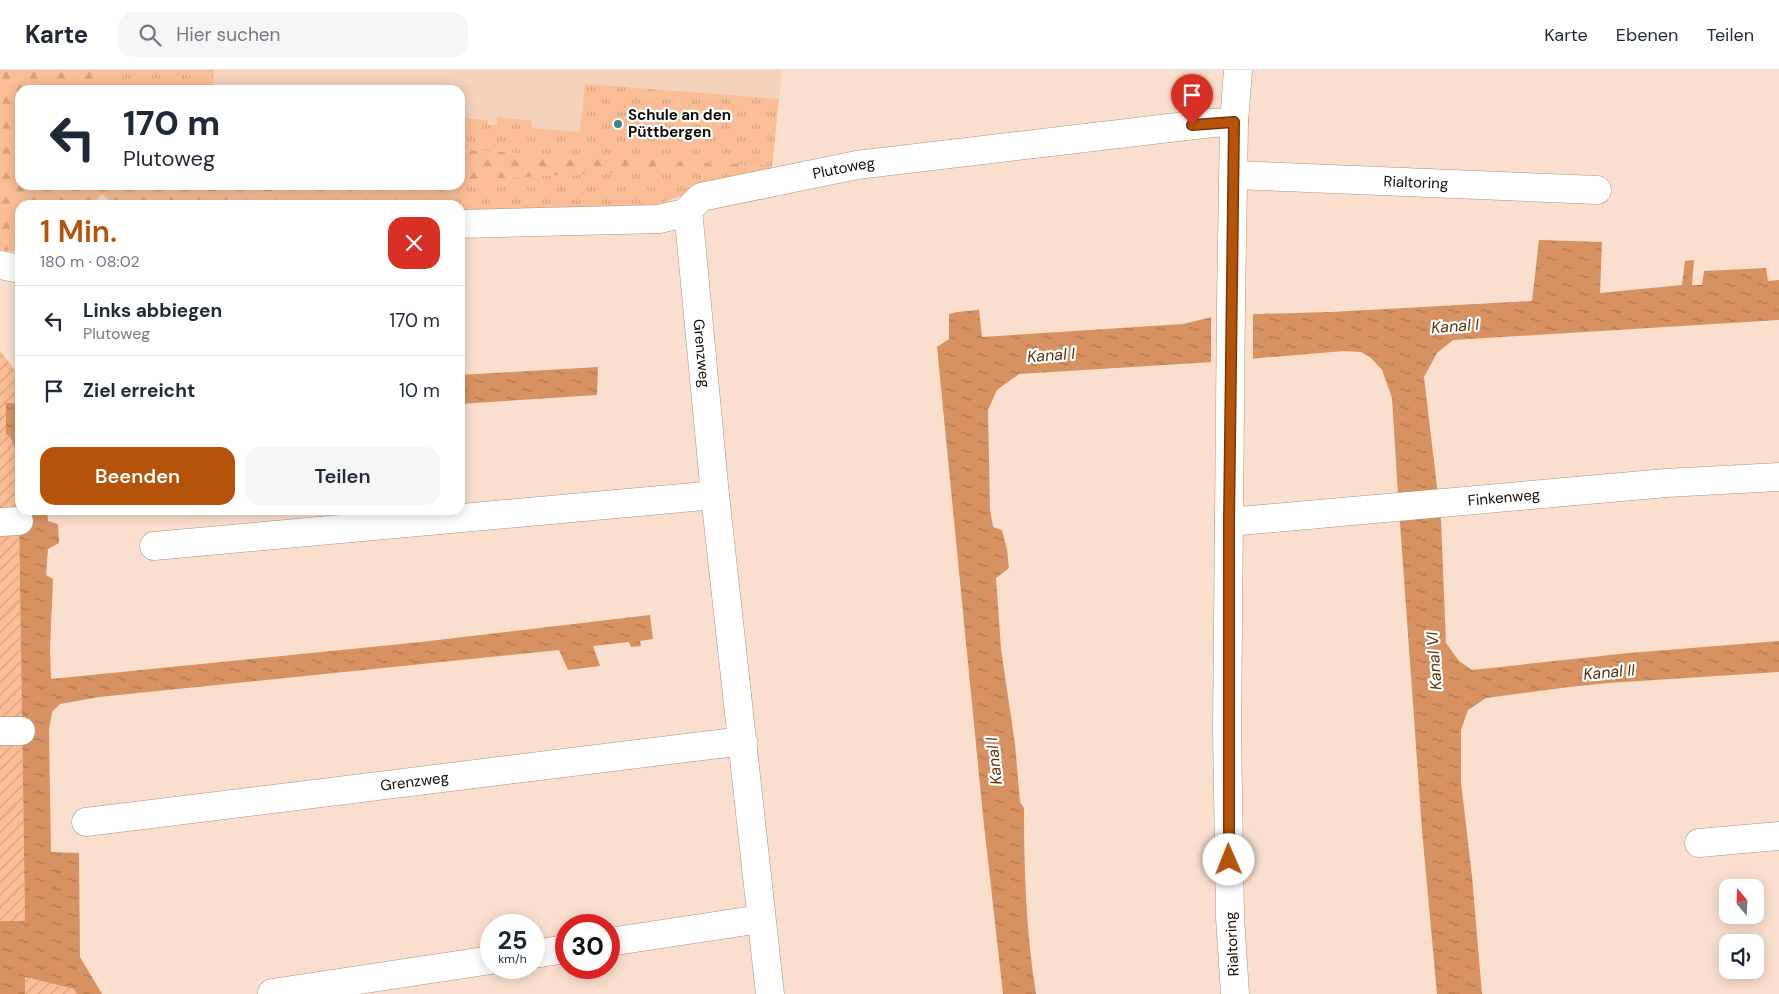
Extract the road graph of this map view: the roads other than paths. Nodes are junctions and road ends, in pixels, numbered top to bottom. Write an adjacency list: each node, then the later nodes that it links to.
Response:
1 (1238, 70): 2 (street, Rialtoring)
2 (1234, 122): 3 (street, Rialtoring); 5 (street, Plutoweg)
3 (1235, 175): 4 (street, Rialtoring); 11 (street, Rialtoring)
4 (1597, 190)
5 (685, 213): 6 (street, Plutoweg); 10 (street, Grenzweg)
6 (465, 224)
7 (0, 264): 8 (street)
8 (15, 268)
9 (1779, 477): 11 (street, Finkenweg)
10 (715, 495): 12 (street); 13 (street, Grenzweg)
11 (1229, 522): 22 (street, Rialtoring)
12 (154, 546)
13 (743, 741): 14 (street, Grenzweg); 17 (street, Grenzweg)
14 (86, 822)
15 (1779, 836): 16 (street)
16 (1699, 843)
17 (761, 920): 18 (street); 21 (street, Grenzweg)
18 (620, 940)
19 (480, 962): 20 (street)
20 (272, 993)
21 (770, 994)
22 (1235, 994)

